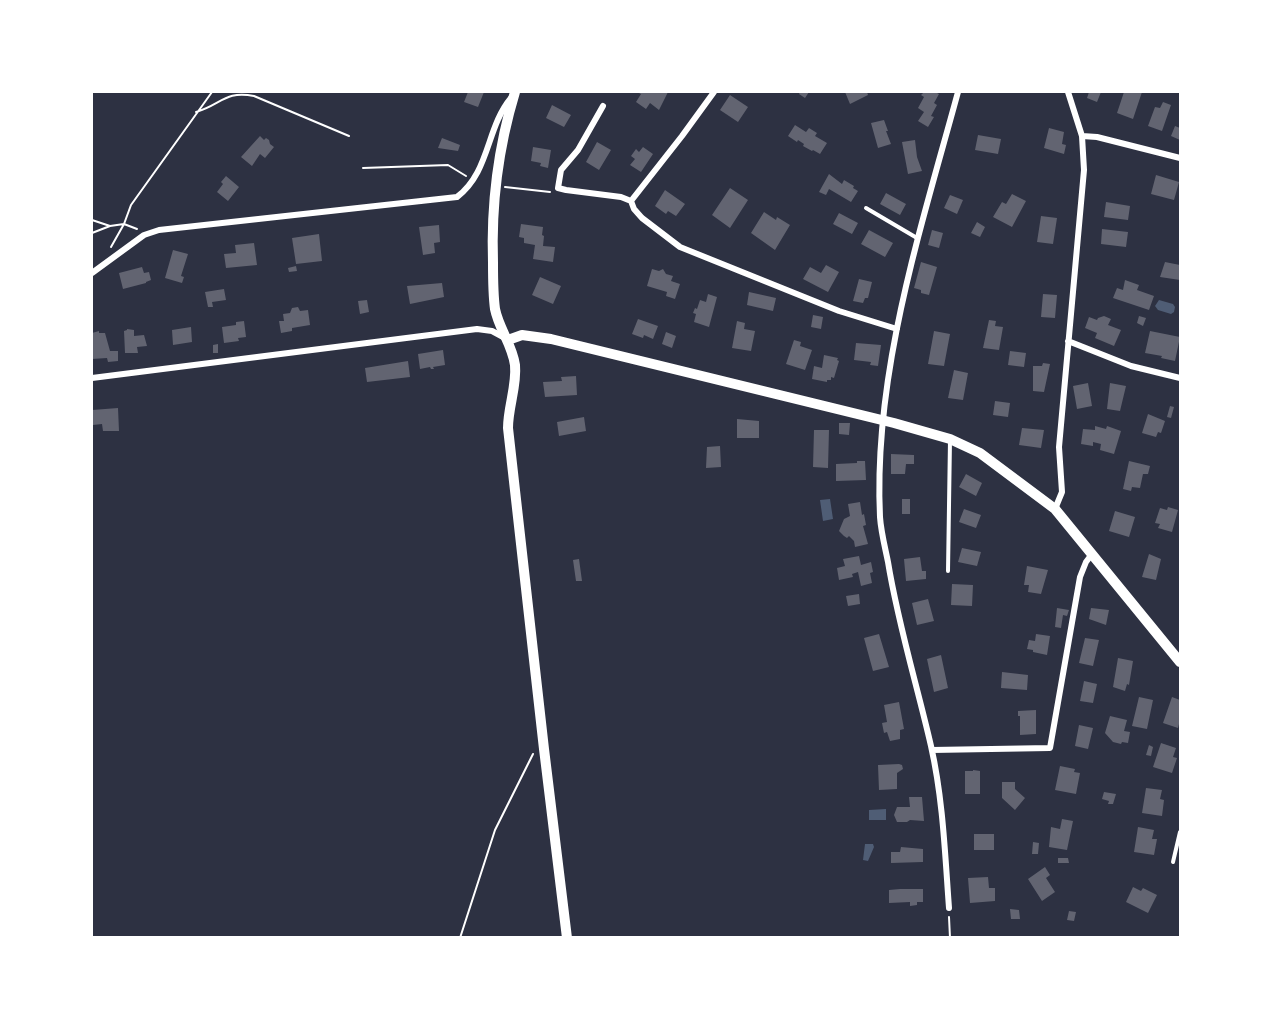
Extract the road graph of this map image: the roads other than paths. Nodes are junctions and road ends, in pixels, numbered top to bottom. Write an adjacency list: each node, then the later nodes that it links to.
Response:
1 (515, 92): 11 (street); 13 (main road)
2 (714, 92): 8 (street)
3 (958, 92): 10 (street)
4 (1068, 92): 6 (street)
5 (603, 106): 8 (street)
6 (1082, 136): 7 (street); 14 (street)
7 (1180, 158)
8 (632, 201): 12 (street)
9 (866, 208): 10 (lane)
10 (918, 238): 12 (street)
11 (92, 273)
12 (897, 328): 17 (street)
13 (508, 340): 15 (street); 17 (main road); 27 (main road)
14 (1068, 341): 16 (street); 19 (street)
15 (92, 378)
16 (1180, 378)
17 (884, 420): 18 (main road); 23 (street)
18 (950, 439): 19 (main road); 21 (lane)
19 (1055, 509): 20 (main road)
20 (1092, 554): 22 (main road); 23 (street)
21 (948, 571)
22 (1180, 662)
23 (932, 750): 26 (street)
24 (1180, 832): 25 (lane)
25 (1173, 862)
26 (949, 908)
27 (567, 938)

